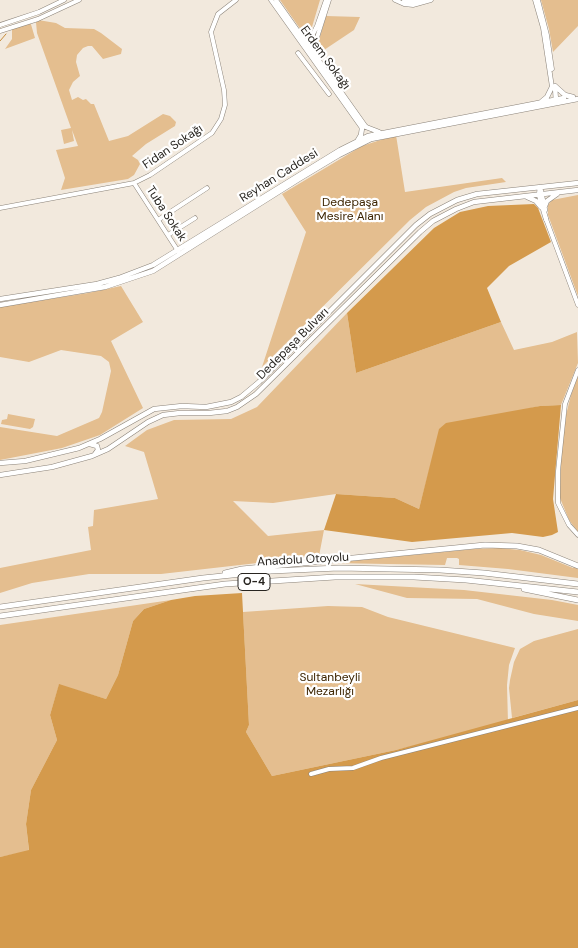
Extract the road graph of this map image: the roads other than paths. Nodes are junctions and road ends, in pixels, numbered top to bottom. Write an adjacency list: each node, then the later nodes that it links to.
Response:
1 (64, 0): 12 (street)
2 (79, 0): 13 (street)
3 (236, 0): 31 (street, Fidan Sokağı)
4 (271, 0): 19 (street, Erdem Sokağı)
5 (276, 0): 17 (street, Erdem Sokağı)
6 (328, 0): 16 (street); 19 (street)
7 (395, 0): 10 (street)
8 (404, 0): 9 (street)
9 (421, 0)
10 (431, 0)
11 (537, 0): 22 (street)
12 (36, 13): 13 (street); 14 (street)
13 (38, 19): 15 (street)
14 (0, 24)
15 (0, 32)
16 (314, 34): 17 (street); 18 (street)
17 (300, 35): 18 (street, Erdem Sokağı)
18 (307, 44): 19 (street)
19 (309, 52): 21 (street); 27 (street, Erdem Sokağı)
20 (298, 53): 21 (street)
21 (302, 60): 23 (street)
22 (554, 86): 24 (main road); 25 (main road); 26 (main road)
23 (329, 94)
24 (577, 98): 25 (main road)
25 (555, 101): 26 (main road, Reyhan Caddesi); 29 (main road)
26 (540, 103): 28 (main road, Reyhan Caddesi)
27 (364, 127): 28 (main road); 29 (main road); 30 (main road)
28 (384, 132): 29 (main road, Reyhan Caddesi)
29 (370, 136): 30 (main road, Reyhan Caddesi); 45 (main road, Reyhan Caddesi)
30 (357, 141): 45 (main road, Reyhan Caddesi)
31 (134, 183): 39 (street, Fidan Sokağı); 43 (street, Tuba Sokak)
32 (578, 183): 33 (main road, Dedepaşa Bulvarı)
33 (540, 187): 37 (main road); 50 (main road, Dedepaşa Bulvarı)
34 (207, 188): 43 (street)
35 (578, 190): 36 (main road, Dedepaşa Bulvarı)
36 (560, 192): 37 (main road, Dedepaşa Bulvarı); 40 (main road)
37 (541, 195): 38 (main road, Dedepaşa Bulvarı); 40 (main road)
38 (527, 196): 40 (main road); 52 (main road, Dedepaşa Bulvarı)
39 (0, 208)
40 (543, 208): 42 (main road)
41 (195, 218): 44 (street)
42 (546, 219): 48 (street)
43 (158, 220): 44 (street, Tuba Sokak)
44 (168, 235): 45 (street, Tuba Sokak)
45 (179, 253): 46 (main road, Reyhan Caddesi); 47 (main road, Reyhan Caddesi)
46 (0, 299)
47 (0, 304)
48 (578, 305)
49 (578, 370): 58 (street)
50 (107, 435): 51 (main road, Dedepaşa Bulvarı); 52 (main road)
51 (90, 444): 53 (main road); 54 (main road, Dedepaşa Bulvarı)
52 (112, 446): 53 (main road, Dedepaşa Bulvarı)
53 (94, 455): 57 (main road, Dedepaşa Bulvarı)
54 (14, 462): 55 (main road, Dedepaşa Bulvarı); 57 (main road)
55 (0, 464): 56 (main road)
56 (0, 474): 57 (main road, Dedepaşa Bulvarı)
57 (12, 474)
58 (578, 535)
59 (578, 566): 60 (highway)
60 (203, 578): 62 (highway, Anadolu Otoyolu / O-4); 65 (highway, Anadolu Otoyolu / O-4)
61 (509, 584): 63 (highway, Anadolu Otoyolu / O-4); 64 (highway); 66 (highway, Anadolu Otoyolu / O-4)
62 (578, 584)
63 (578, 592)
64 (578, 600)
65 (0, 607)
66 (0, 616)
67 (578, 708): 68 (street)
68 (310, 774)

